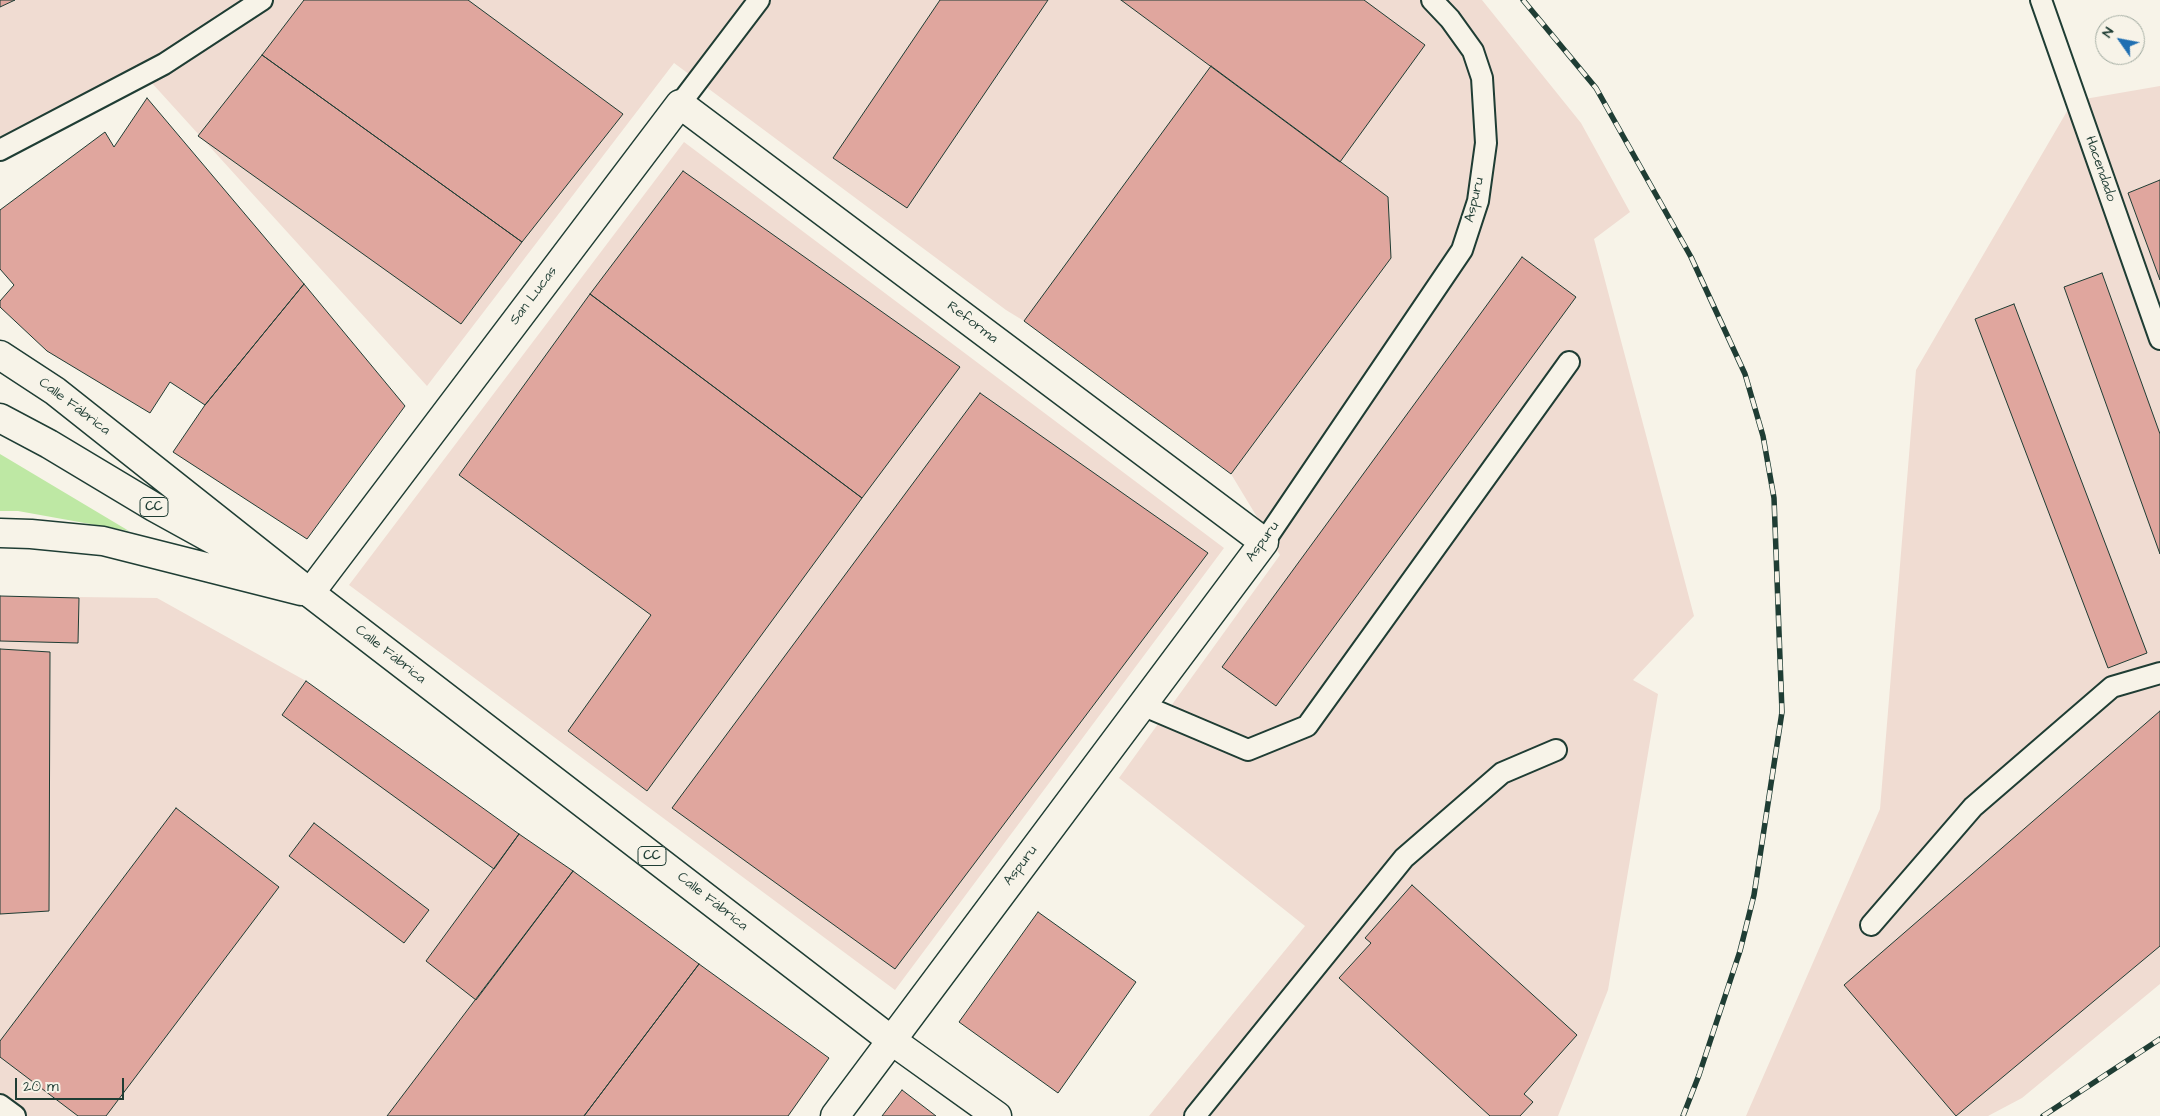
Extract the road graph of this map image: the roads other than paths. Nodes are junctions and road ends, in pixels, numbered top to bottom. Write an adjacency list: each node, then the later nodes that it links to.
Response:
1 (262, 0): 6 (lane)
2 (759, 0): 5 (lane, San Lucas)
3 (1432, 0): 14 (lane, Aspuru)
4 (2041, 0): 8 (lane, Hacendado)
5 (680, 104): 14 (street, Reforma); 15 (street, San Lucas)
6 (0, 150)
7 (0, 335): 11 (street)
8 (2160, 339)
9 (0, 356): 11 (street, Calle Fábrica / CC)
10 (1569, 362): 17 (lane)
11 (55, 391): 15 (street, Calle Fábrica / CC)
12 (0, 418): 15 (street, Calle Fábrica / CC)
13 (0, 534): 15 (street)
14 (1264, 542): 17 (street, Aspuru)
15 (310, 593): 20 (street, Calle Fábrica / CC)
16 (2160, 672): 19 (lane)
17 (1142, 705): 20 (street, Aspuru)
18 (1556, 750): 25 (lane)
19 (1871, 925)
20 (891, 1040): 23 (street, Aspuru); 24 (street, Calle Fábrica / CC)
21 (0, 1105): 22 (lane)
22 (15, 1116)
23 (835, 1116)
24 (996, 1116)
25 (1195, 1116)

